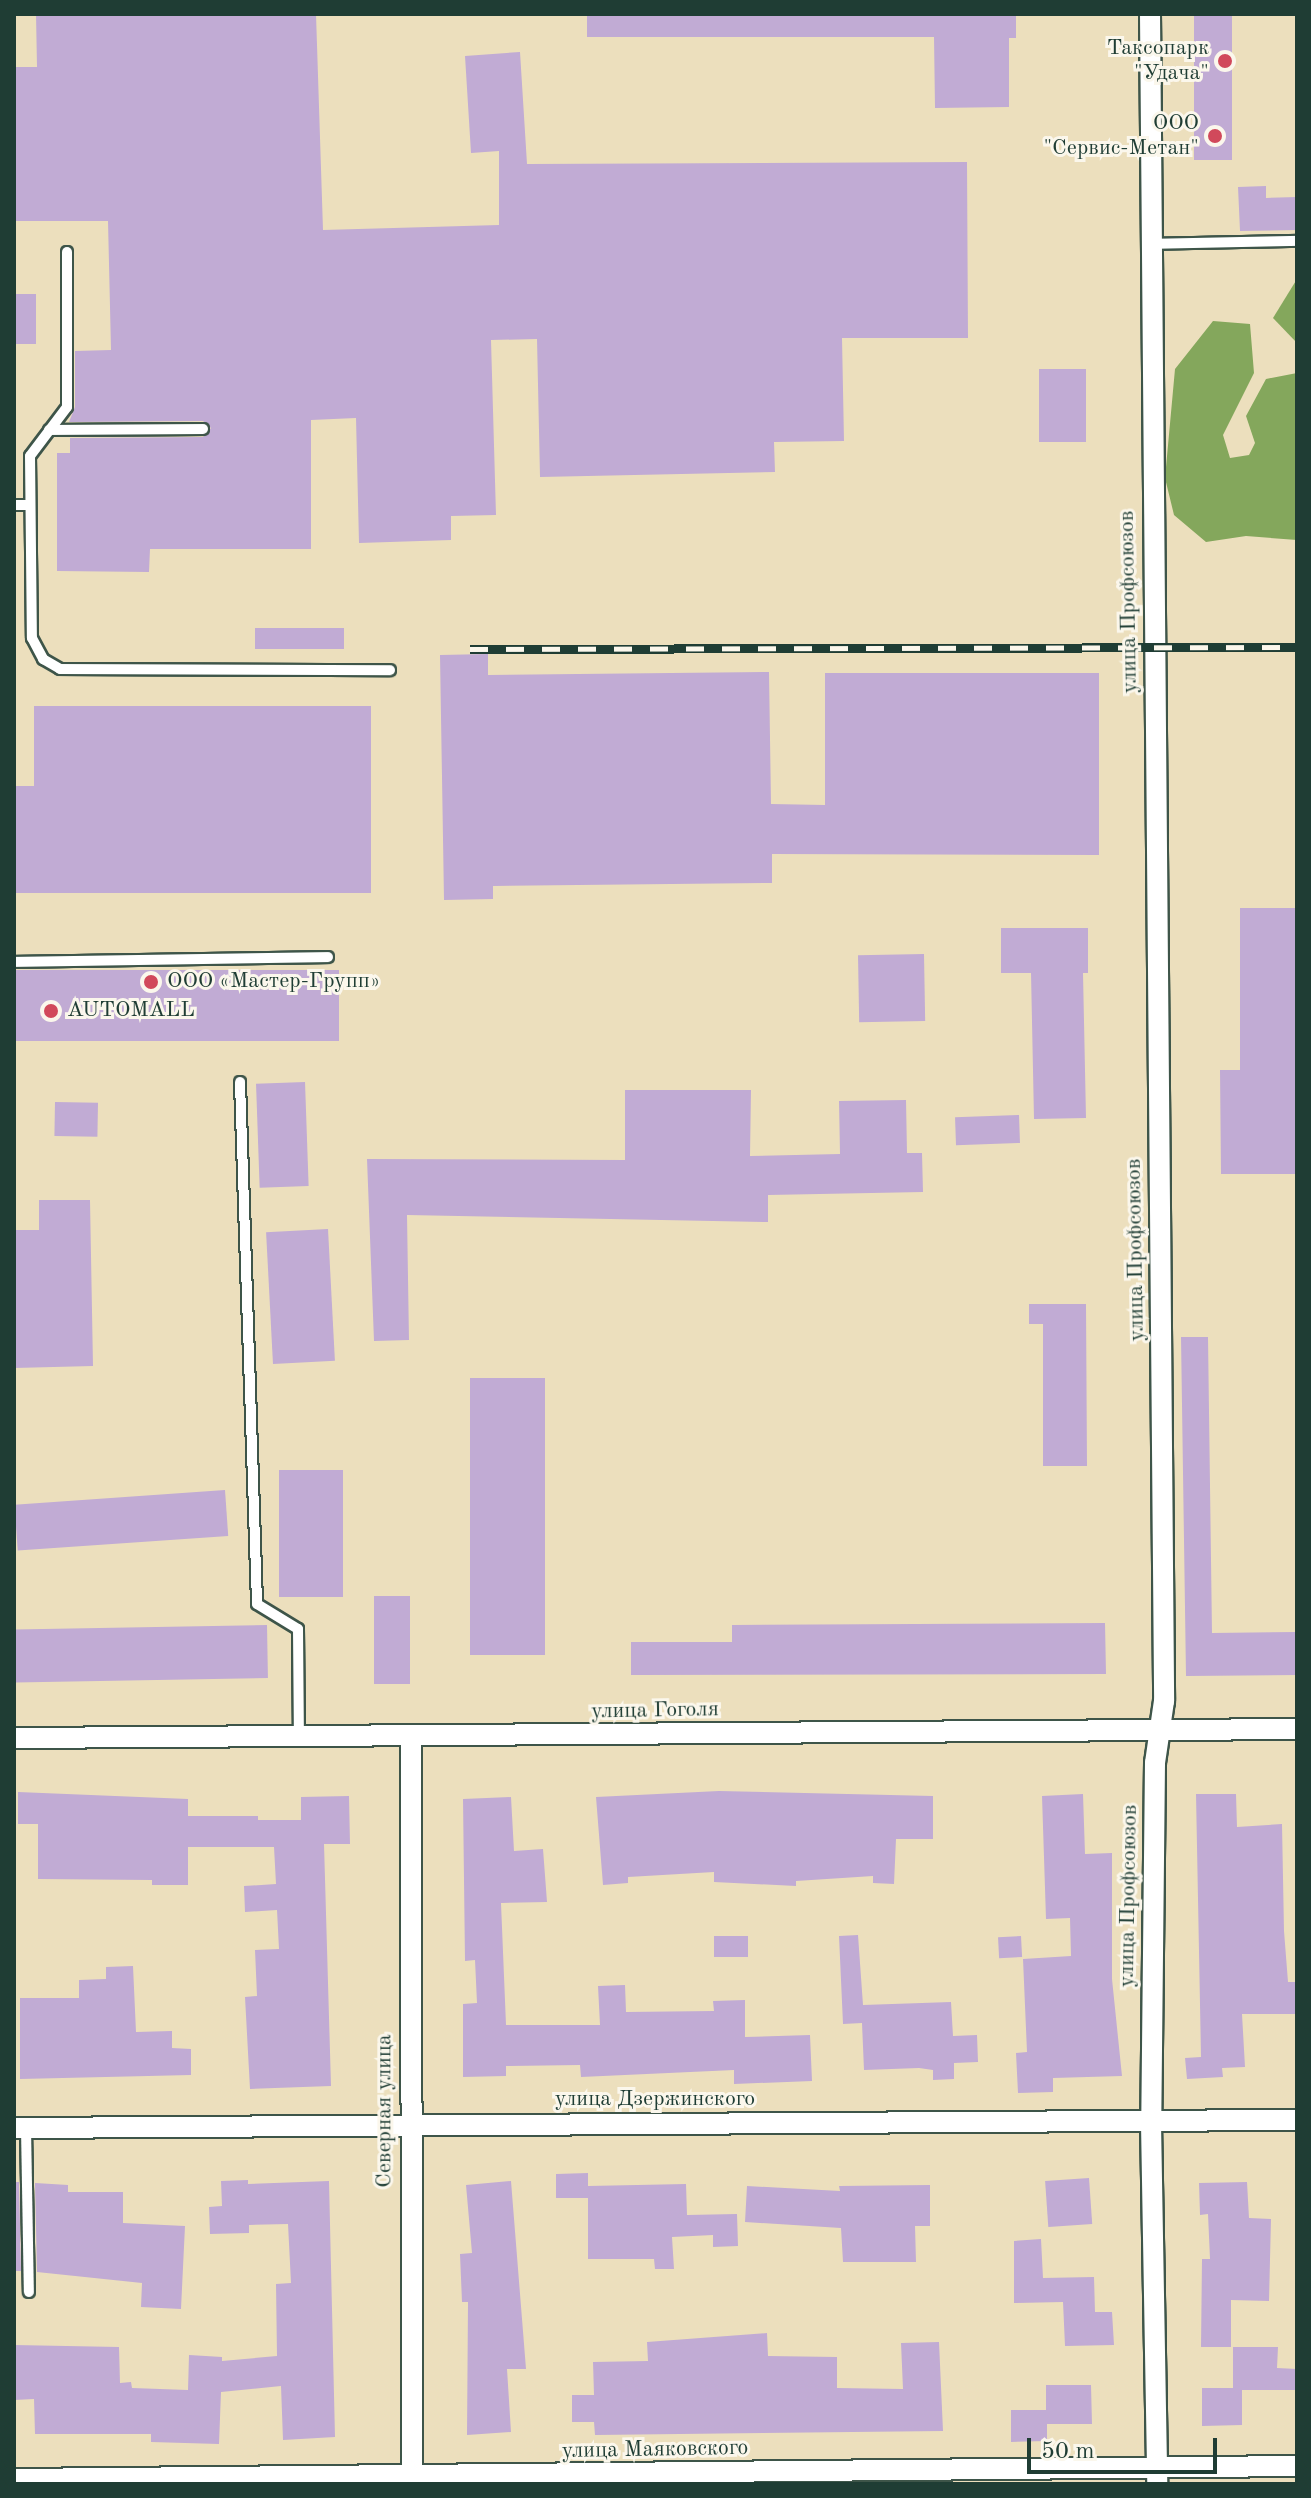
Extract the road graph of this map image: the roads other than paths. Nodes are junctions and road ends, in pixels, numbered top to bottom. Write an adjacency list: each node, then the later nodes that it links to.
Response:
1 (1150, 14): 3 (street, улица Профсоюзов)
2 (1297, 241): 3 (lane)
3 (1150, 244): 14 (street, улица Профсоюзов)
4 (67, 252): 6 (lane)
5 (203, 429): 6 (lane)
6 (49, 430): 8 (lane)
7 (14, 505): 8 (lane)
8 (29, 505): 9 (lane)
9 (390, 670)
10 (328, 957): 11 (lane)
11 (14, 962)
12 (240, 1082): 15 (lane)
13 (1297, 1729): 14 (street, улица Гоголя)
14 (1158, 1730): 16 (street, улица Гоголя); 19 (street, улица Профсоюзов)
15 (299, 1736): 16 (street, улица Гоголя); 17 (street, улица Гоголя)
16 (411, 1737): 20 (street, Северная улица)
17 (14, 1738)
18 (1297, 2120): 19 (street, улица Дзержинского)
19 (1151, 2123): 20 (street, улица Дзержинского); 24 (street, улица Профсоюзов)
20 (410, 2125): 21 (street, улица Дзержинского); 26 (street, Северная улица)
21 (20, 2128): 22 (lane)
22 (29, 2292)
23 (1297, 2466): 24 (street, улица Маяковского)
24 (1157, 2475): 26 (street, улица Маяковского)
25 (14, 2479): 26 (street, улица Маяковского)
26 (412, 2481)

